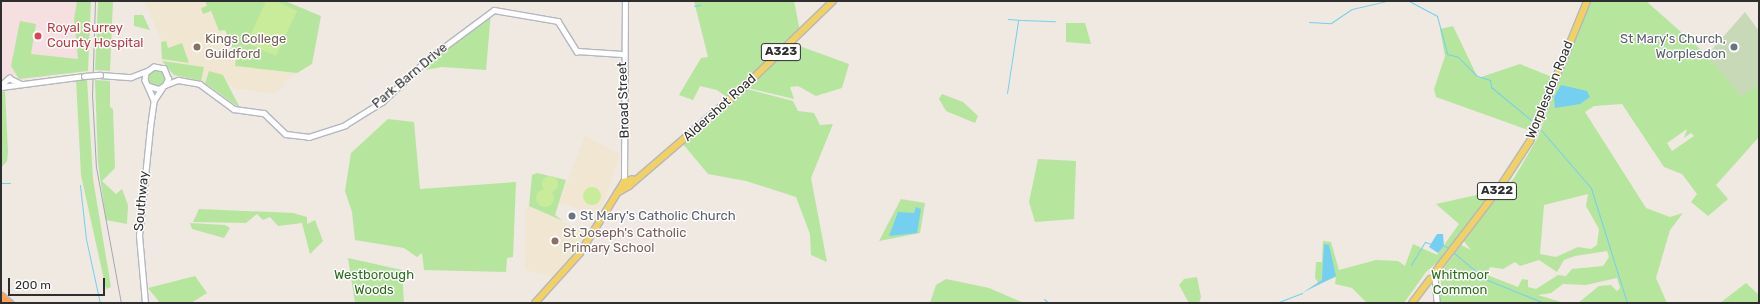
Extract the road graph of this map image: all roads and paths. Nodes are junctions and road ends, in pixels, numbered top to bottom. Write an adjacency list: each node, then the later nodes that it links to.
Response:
1 (625, 1): 4 (street, Broad Street)
2 (833, 1): 17 (main road, Aldershot Road / A323)
3 (1587, 1): 18 (main road, Worplesdon Road / A322)
4 (622, 54): 10 (street, Park Barn Drive); 17 (street, Broad Street)
5 (148, 70): 6 (street); 7 (street); 13 (street)
6 (166, 72): 10 (street); 15 (street)
7 (131, 77): 12 (street, bridge); 13 (street)
8 (12, 79): 9 (street); 11 (street); 12 (street)
9 (7, 80): 11 (street); 14 (street)
10 (178, 80): 15 (street)
11 (11, 84): 12 (street); 14 (street)
12 (25, 84)
13 (148, 85): 15 (street); 16 (street, Southway)
14 (1, 86)
15 (163, 86): 16 (street, Southway)
16 (154, 100): 19 (street, Southway)
17 (626, 182): 20 (main road, Aldershot Road / A323)
18 (1433, 276): 21 (main road, Worplesdon Road / A322); 22 (street)
19 (145, 303)
20 (535, 303)
21 (1412, 303)
22 (1437, 303)

